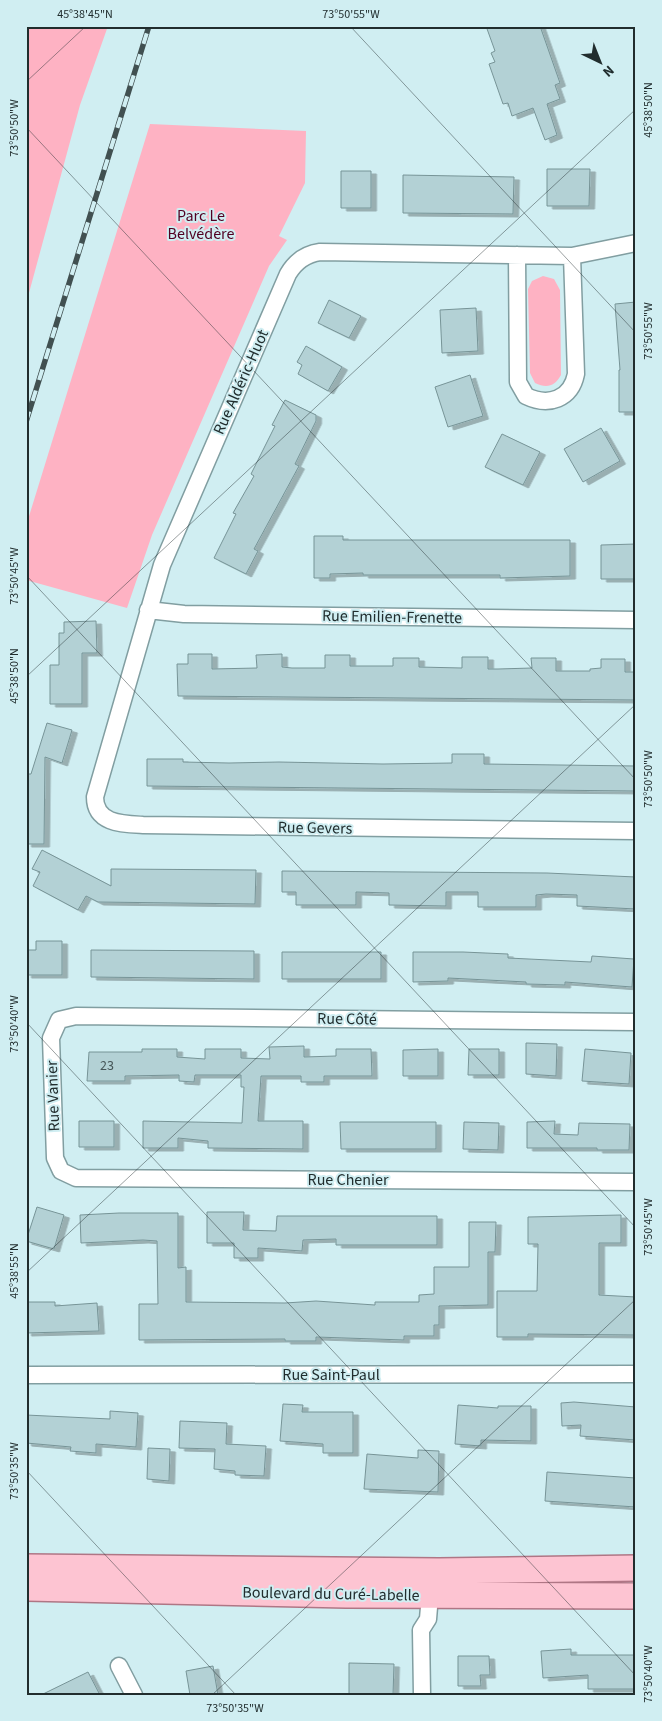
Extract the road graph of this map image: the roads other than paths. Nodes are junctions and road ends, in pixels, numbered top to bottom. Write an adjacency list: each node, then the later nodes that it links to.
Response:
1 (636, 243): 3 (street, Rue Aldéric-Huot)
2 (517, 255): 3 (street, Rue Aldéric-Huot); 3 (street); 4 (street, Rue Aldéric-Huot)
3 (572, 256)
4 (148, 610): 5 (street, Rue Emilien-Frenette); 6 (street, Rue Aldéric-Huot)
5 (636, 620)
6 (119, 715): 7 (street, Rue Gevers)
7 (636, 831)
8 (59, 1020): 9 (street, Rue Côté); 10 (street, Rue Vanier)
9 (636, 1022)
10 (61, 1171): 11 (street, Rue Chenier)
11 (636, 1182)
12 (636, 1374): 13 (street, Rue Saint-Paul)
13 (26, 1375)
14 (26, 1567): 15 (main road, Boulevard du Curé-Labelle)
15 (636, 1568)
16 (26, 1588): 17 (main road, Boulevard du Curé-Labelle)
17 (430, 1595): 18 (main road, Boulevard du Curé-Labelle); 21 (street)
18 (636, 1596)
19 (119, 1666): 20 (street)
20 (134, 1695)
21 (422, 1695)

